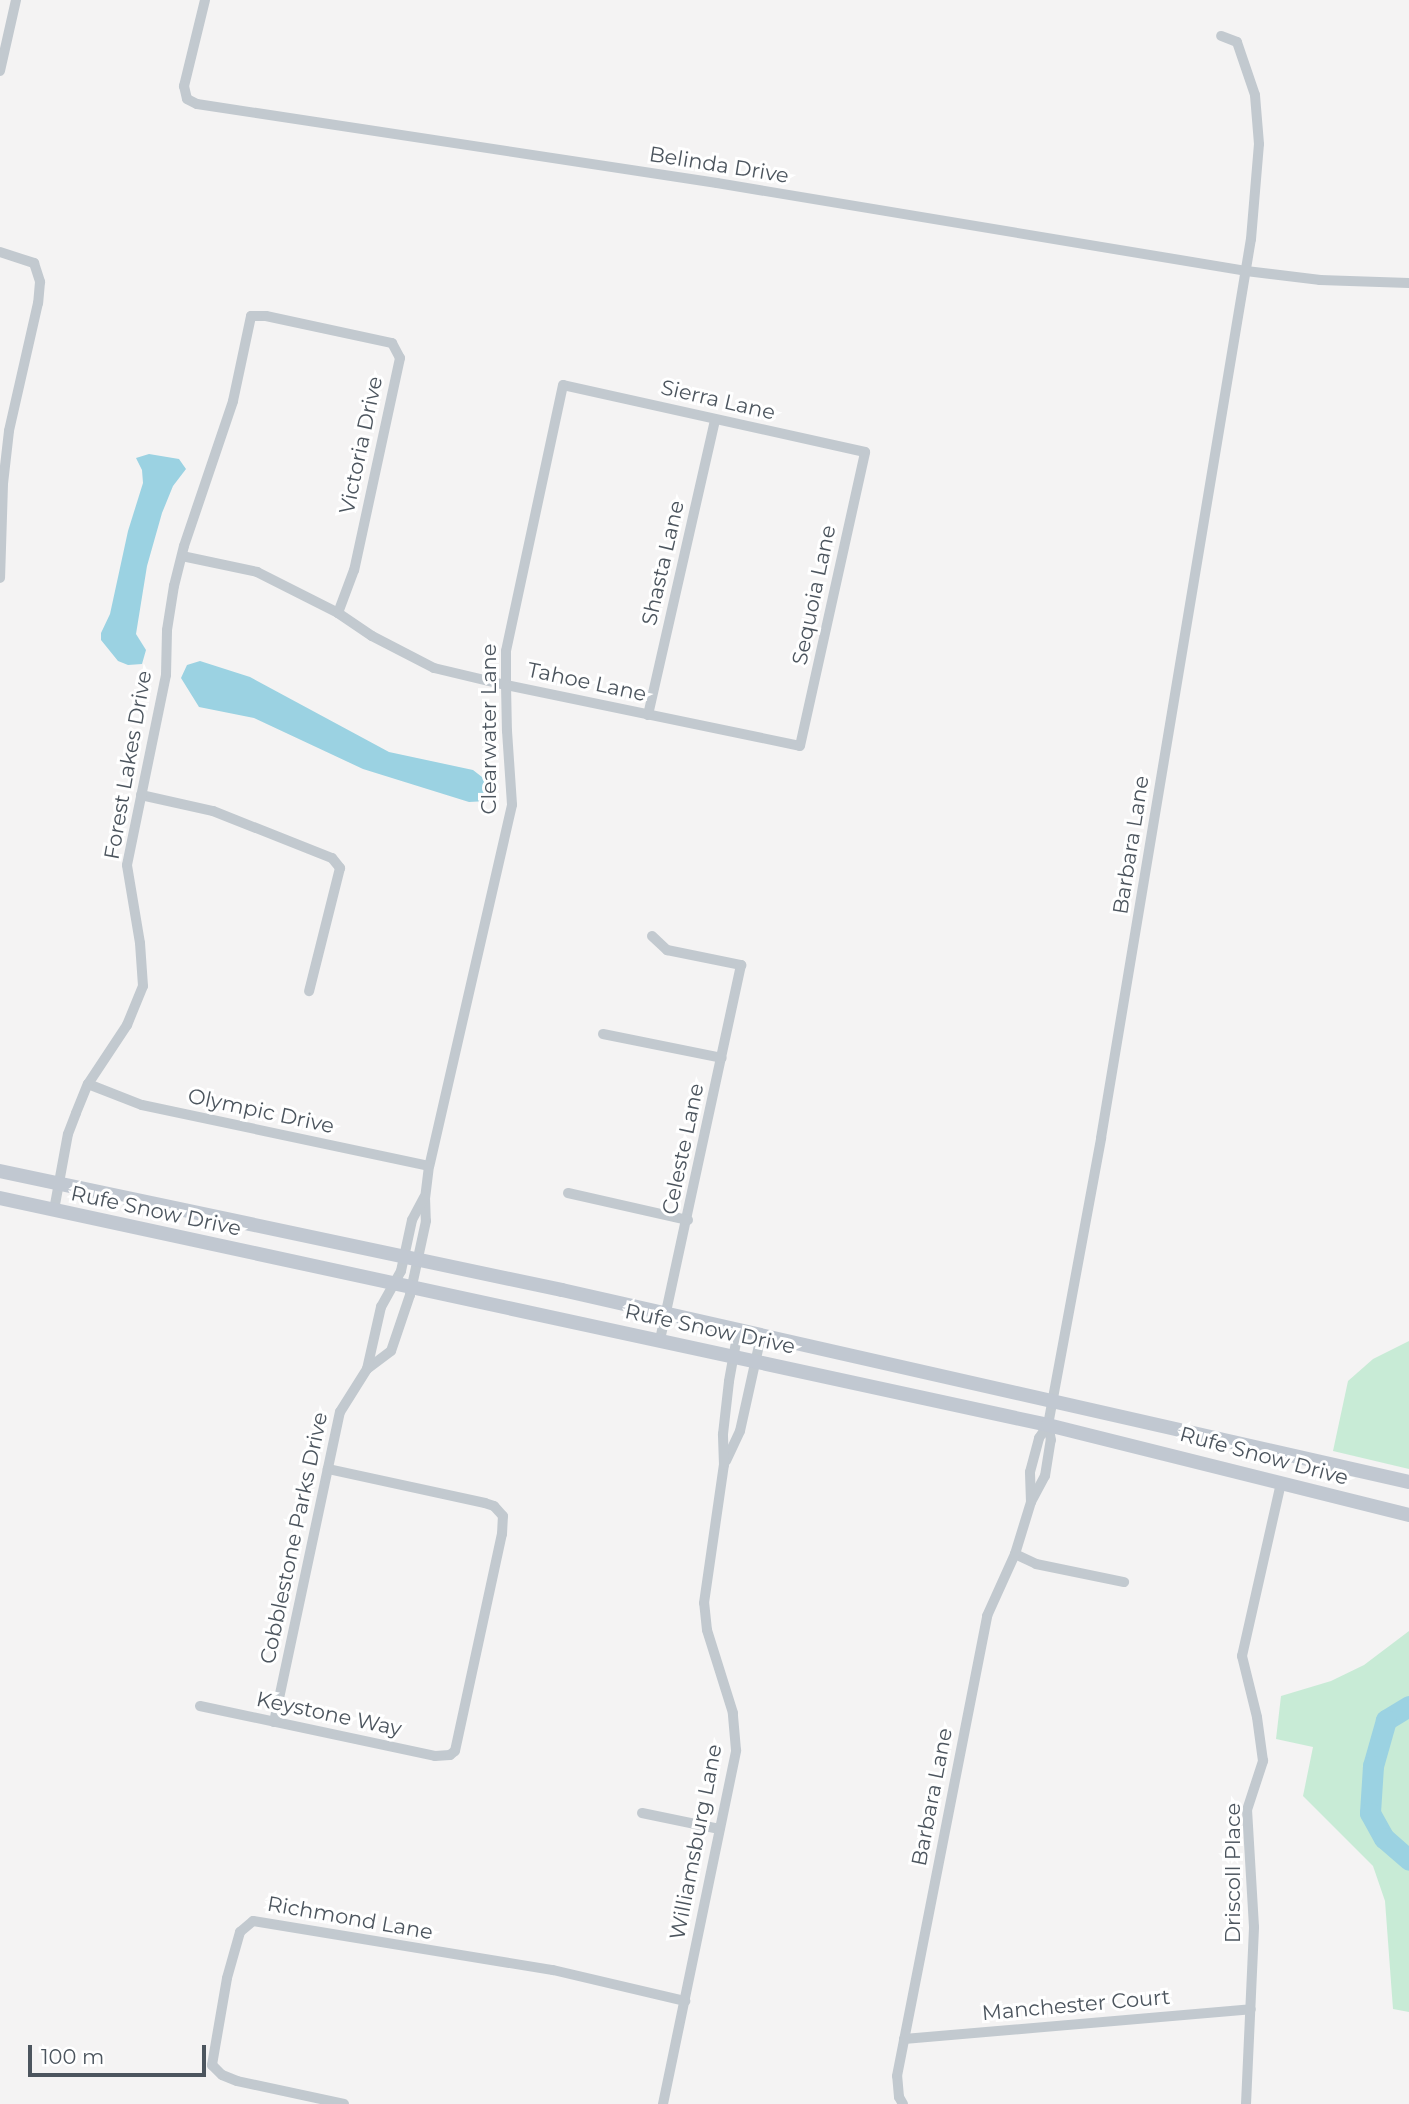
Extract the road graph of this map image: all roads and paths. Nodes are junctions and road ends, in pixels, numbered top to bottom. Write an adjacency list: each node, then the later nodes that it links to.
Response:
1 (16, 0): 4 (street)
2 (205, 0): 6 (street, Belinda Drive)
3 (1221, 36): 6 (street, Barbara Lane)
4 (0, 71)
5 (0, 252): 11 (street)
6 (1245, 271): 7 (street, Belinda Drive); 41 (street, Barbara Lane)
7 (1409, 283)
8 (251, 316): 13 (street, Forest Lakes Drive); 15 (street, Victoria Drive)
9 (563, 385): 10 (street, Sierra Lane); 16 (street, Clearwater Lane)
10 (715, 419): 12 (street, Sierra Lane); 17 (street, Shasta Lane)
11 (5, 430): 14 (street)
12 (865, 452): 18 (street, Sequoia Lane)
13 (182, 556): 15 (street, Tahoe Lane); 19 (street, Forest Lakes Drive)
14 (0, 578)
15 (338, 613): 16 (street, Tahoe Lane)
16 (506, 685): 17 (street, Tahoe Lane); 25 (street, Clearwater Lane)
17 (648, 715): 18 (street, Tahoe Lane)
18 (800, 746)
19 (141, 795): 21 (street); 24 (street, Forest Lakes Drive)
20 (652, 936): 23 (street, Celeste Lane)
21 (309, 991)
22 (603, 1034): 23 (street)
23 (722, 1058): 31 (street, Celeste Lane)
24 (88, 1084): 25 (street, Olympic Drive); 27 (street, Forest Lakes Drive)
25 (429, 1166): 32 (street, Clearwater Lane)
26 (0, 1171): 27 (main road, Rufe Snow Drive)
27 (60, 1183): 30 (street, Forest Lakes Drive); 32 (main road, Rufe Snow Drive)
28 (568, 1193): 31 (street)
29 (0, 1198): 30 (main road, Rufe Snow Drive)
30 (54, 1210): 33 (main road, Rufe Snow Drive)
31 (688, 1220): 34 (street, Celeste Lane)
32 (412, 1269): 33 (main road, Rufe Snow Drive); 33 (street, Clearwater Lane); 34 (main road, Rufe Snow Drive); 37 (main road, Rufe Snow Drive); 40 (street, Cobblestone Parks Drive)
33 (397, 1278): 40 (street, Cobblestone Parks Drive)
34 (666, 1313): 35 (main road, Rufe Snow Drive); 37 (street, Celeste Lane)
35 (738, 1331): 36 (main road, Rufe Snow Drive); 38 (street, Williamsburg Lane)
36 (761, 1336): 39 (street, Williamsburg Lane); 41 (main road, Rufe Snow Drive)
37 (660, 1340): 38 (main road, Rufe Snow Drive)
38 (733, 1355): 39 (main road, Rufe Snow Drive); 43 (street, Williamsburg Lane)
39 (756, 1360): 42 (main road, Rufe Snow Drive); 43 (street, Williamsburg Lane)
40 (367, 1368): 44 (street, Cobblestone Parks Drive)
41 (1052, 1403): 42 (street, Barbara Lane); 45 (main road, Rufe Snow Drive)
42 (1048, 1425): 46 (main road, Rufe Snow Drive); 48 (street, Barbara Lane)
43 (724, 1465): 53 (street, Williamsburg Lane)
44 (328, 1469): 51 (street, Cobblestone Parks Drive); 51 (street, Keystone Way)
45 (1409, 1482)
46 (1281, 1483): 47 (main road, Rufe Snow Drive); 55 (street, Driscoll Place)
47 (1409, 1515)
48 (1015, 1554): 49 (street); 56 (street, Barbara Lane)
49 (1124, 1582)
50 (201, 1706): 51 (street, Keystone Way)
51 (274, 1722)
52 (642, 1813): 53 (street)
53 (719, 1829): 54 (street, Williamsburg Lane)
54 (685, 2001): 57 (street, Richmond Lane); 58 (street, Williamsburg Lane)
55 (1251, 2009): 56 (street, Manchester Court); 60 (street, Driscoll Place)
56 (904, 2039): 59 (street, Barbara Lane)
57 (344, 2104)
58 (663, 2104)
59 (904, 2104)
60 (1246, 2104)

